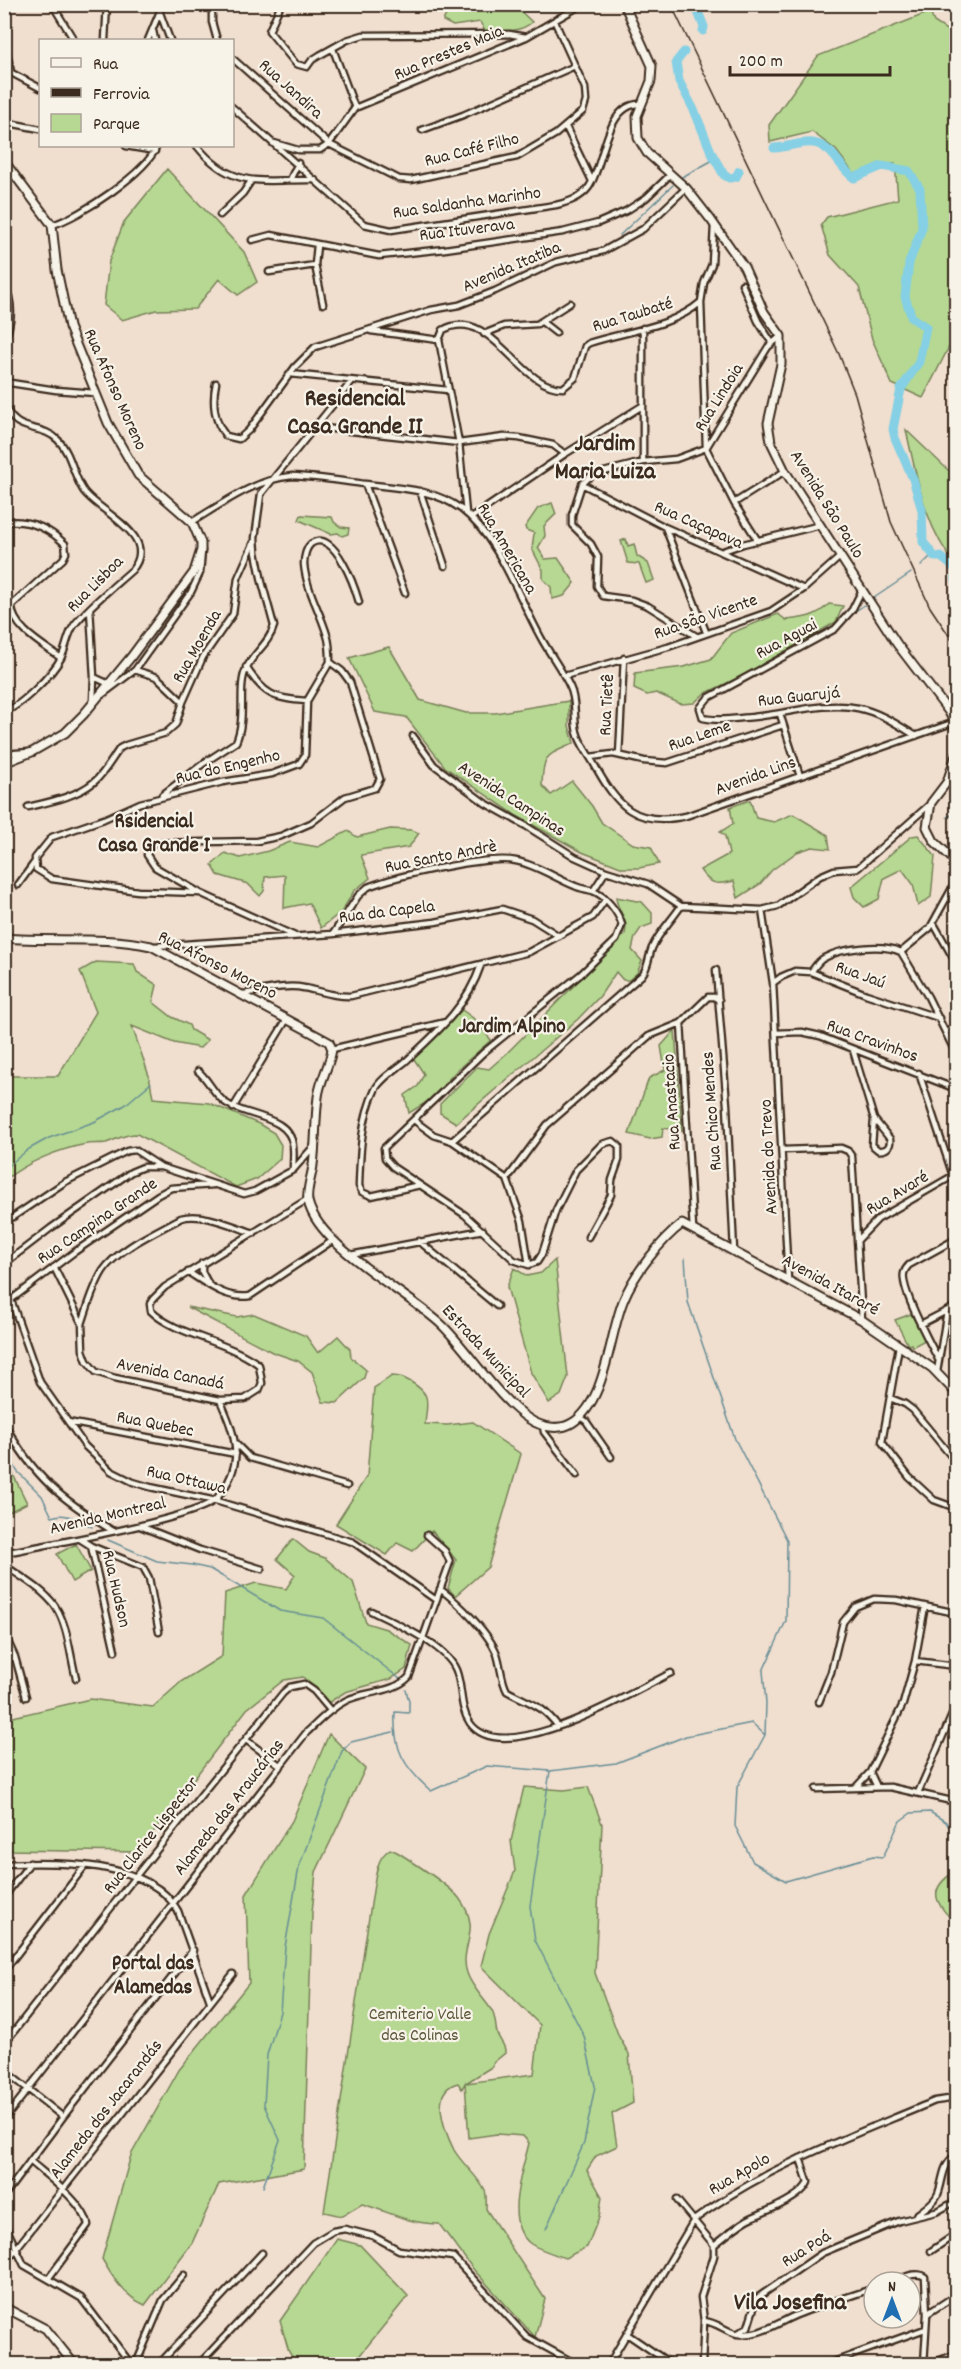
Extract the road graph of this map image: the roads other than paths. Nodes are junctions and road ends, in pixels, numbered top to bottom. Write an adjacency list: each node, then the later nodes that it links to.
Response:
1 (52, 4): 13 (street)
2 (107, 4): 14 (street)
3 (163, 4): 8 (street)
4 (212, 4): 18 (street)
5 (281, 4): 19 (street)
6 (583, 4): 9 (street, Rua Prestes Maia)
7 (624, 4): 25 (main road)
8 (160, 13): 10 (street); 17 (street)
9 (555, 22): 11 (street, Rua Prestes Maia); 21 (street, Rua Café Filho)
10 (153, 31): 15 (street); 16 (street)
11 (526, 37): 19 (street); 26 (street, Rua Prestes Maia)
12 (4, 39): 23 (street)
13 (73, 39)
14 (105, 39)
15 (149, 39)
16 (155, 39)
17 (170, 39)
18 (218, 39)
19 (333, 50): 26 (street)
20 (234, 60): 33 (street, Rua Jandira)
21 (575, 66): 29 (street, Rua Café Filho); 31 (street)
22 (4, 69): 23 (street)
23 (10, 72): 24 (street)
24 (39, 87)
25 (641, 104): 39 (main road); 43 (street, Rua Saldanha Marinho)
26 (355, 108): 33 (street)
27 (234, 109): 32 (street, Rua Saldanha Marinho)
28 (4, 122): 30 (street)
29 (566, 127): 33 (street, Rua Café Filho); 43 (street)
30 (39, 129)
31 (422, 130)
32 (270, 142): 33 (street); 38 (street, Rua Saldanha Marinho)
33 (329, 144)
34 (141, 147): 36 (street)
35 (198, 147): 40 (street)
36 (156, 148): 46 (street)
37 (4, 161): 46 (main road)
38 (298, 163): 41 (street); 42 (street, Rua Saldanha Marinho)
39 (671, 174): 44 (main road); 49 (street, Rua Ituverava)
40 (251, 180): 41 (street); 45 (street)
41 (291, 180): 42 (street)
42 (315, 180): 43 (street, Rua Saldanha Marinho)
43 (592, 181)
44 (686, 188): 47 (main road); 59 (street, Avenida Itatiba)
45 (220, 215)
46 (52, 225): 71 (main road, Rua Afonso Moreno)
47 (714, 225): 54 (street); 62 (main road)
48 (252, 240): 49 (street, Rua Ituverava)
49 (317, 245): 50 (street)
50 (315, 265): 51 (street); 56 (street)
51 (269, 272)
52 (4, 283): 65 (street)
53 (742, 284): 64 (street)
54 (701, 302): 58 (street, Rua Taubaté); 76 (street)
55 (570, 303): 57 (street)
56 (324, 304)
57 (542, 322): 60 (street); 61 (street)
58 (643, 328): 61 (street, Rua Taubaté); 73 (street)
59 (367, 331): 63 (street); 66 (street, Avenida Itatiba)
60 (556, 333)
61 (484, 334): 63 (street, Rua Taubaté)
62 (781, 336): 64 (street, Rua Lindoia); 79 (main road, Avenida São Paulo)
63 (439, 340): 70 (street, Rua Americana)
64 (772, 343): 76 (street, Rua Lindoia)
65 (4, 344)
66 (290, 374): 67 (street); 69 (street, Avenida Itatiba)
67 (352, 381): 70 (street); 74 (street)
68 (4, 382): 71 (street)
69 (216, 383)
70 (448, 390): 75 (street, Rua Americana)
71 (95, 393): 88 (main road, Rua Afonso Moreno)
72 (4, 403): 101 (street, Rua Lisboa)
73 (642, 406): 77 (street); 78 (street)
74 (315, 427): 75 (street); 80 (street)
75 (459, 443): 77 (street); 85 (street, Rua Americana)
76 (706, 448): 78 (street, Rua Lindoia); 84 (street)
77 (565, 454): 86 (street)
78 (643, 462): 82 (street, Rua Lindoia)
79 (785, 471): 84 (street); 89 (main road, Avenida São Paulo)
80 (274, 477): 81 (street); 88 (street); 91 (street)
81 (365, 484): 83 (street); 99 (street)
82 (582, 484): 90 (street, Rua Caçapava); 105 (street)
83 (420, 491): 85 (street); 96 (street)
84 (734, 503): 92 (street)
85 (466, 514): 86 (street, Rua Americana)
86 (471, 518): 111 (street, Rua Americana)
87 (4, 522): 106 (street)
88 (192, 522): 93 (main road, Rua Afonso Moreno)
89 (821, 525): 92 (street); 95 (main road, Avenida São Paulo)
90 (665, 527): 94 (street, Rua Caçapava); 104 (street)
91 (255, 538): 109 (street); 117 (street, Rua Moenda)
92 (758, 541): 94 (street)
93 (201, 547): 110 (street, Rua Afonso Moreno); 113 (main road, Rua Afonso Moreno)
94 (723, 551): 97 (street, Rua Caçapava)
95 (841, 556): 97 (street, Rua São Vicente); 98 (main road, Avenida São Paulo)
96 (445, 566)
97 (804, 588): 104 (street, Rua São Vicente)
98 (862, 590): 115 (street, Rua Aguai); 121 (main road, Avenida São Paulo)
99 (405, 593)
100 (359, 603): 108 (street)
101 (90, 608): 102 (street, Rua Lisboa); 103 (street)
102 (77, 622): 103 (street); 106 (street, Rua Lisboa)
103 (90, 630): 112 (street)
104 (706, 632): 105 (street, Rua São Vicente)
105 (696, 636): 107 (street, Rua São Vicente)
106 (61, 658): 119 (street, Rua Lisboa)
107 (624, 658): 111 (street, Rua São Vicente); 127 (street, Rua Tietê)
108 (330, 662): 116 (street, Rua do Engenho); 141 (street)
109 (246, 667): 116 (street); 132 (street)
110 (135, 670): 114 (street, Rua Afonso Moreno); 117 (street)
111 (564, 676): 129 (street, Rua Americana)
112 (94, 677): 113 (street); 118 (street)
113 (109, 684): 114 (main road, Rua Afonso Moreno)
114 (98, 698): 118 (main road, Rua Afonso Moreno)
115 (708, 698): 120 (street, Rua Guarujá)
116 (307, 701): 132 (street, Rua do Engenho)
117 (183, 702): 134 (street, Rua Moenda)
118 (92, 705): 125 (main road, Rua Afonso Moreno)
119 (4, 712)
120 (780, 714): 122 (street); 124 (street, Rua Guarujá)
121 (956, 724): 124 (street, Avenida Lins)
122 (783, 725): 127 (street, Rua Leme); 131 (street)
123 (413, 736): 137 (street, Avenida Campinas)
124 (916, 736): 131 (street, Avenida Lins)
125 (32, 752): 126 (street, Rua Afonso Moreno); 130 (main road, Rua Afonso Moreno)
126 (4, 754)
127 (619, 755): 129 (street, Rua Leme)
128 (957, 755): 133 (main road)
129 (590, 757): 131 (street, Avenida Lins)
130 (4, 763)
131 (800, 776)
132 (160, 797): 136 (street)
133 (931, 803): 135 (main road); 144 (street)
134 (28, 807)
135 (957, 862)
136 (34, 863): 139 (street); 141 (street)
137 (606, 871): 140 (street); 143 (street, Avenida Campinas)
138 (957, 880): 145 (street)
139 (18, 885)
140 (593, 891): 142 (street, Rua Santo Andrè); 146 (street, Rua Santo Andrè)
141 (200, 893): 147 (street)
142 (605, 900): 148 (street); 174 (street, Rua Santo Andrè)
143 (681, 906): 144 (street); 175 (street)
144 (762, 910): 156 (street, Avenida do Trevo)
145 (933, 924): 151 (street); 152 (street)
146 (333, 934): 147 (street, Rua da Capela); 148 (street, Rua da Capela)
147 (295, 936): 150 (street, Rua da Capela)
148 (559, 936): 153 (street)
149 (4, 938): 150 (main road, Rua Afonso Moreno)
150 (151, 946): 157 (main road, Rua Afonso Moreno)
151 (901, 952): 155 (street); 159 (street)
152 (957, 963)
153 (480, 965): 157 (street); 161 (street)
154 (716, 969): 158 (street, Rua Chico Mendes)
155 (811, 972): 156 (street, Rua Jaú); 159 (street, Rua Jaú)
156 (773, 983): 165 (street, Avenida do Trevo)
157 (242, 995): 160 (main road, Rua Afonso Moreno)
158 (719, 1000): 162 (street); 194 (street, Rua Chico Mendes)
159 (939, 1018): 164 (street)
160 (287, 1019): 166 (main road, Rua Afonso Moreno); 172 (street)
161 (446, 1022): 166 (street); 183 (street)
162 (681, 1023): 181 (street); 186 (street, Rua Anastacio)
163 (957, 1028): 164 (street)
164 (946, 1032): 168 (street)
165 (776, 1033): 167 (street, Rua Cravinhos); 177 (street, Avenida do Trevo)
166 (332, 1049): 176 (main road)
167 (853, 1050): 170 (street, Rua Cravinhos); 173 (street)
168 (957, 1054)
169 (198, 1071): 172 (street)
170 (919, 1073): 171 (street, Rua Cravinhos); 180 (street)
171 (957, 1089)
172 (233, 1108): 179 (street)
173 (874, 1119): 173 (street)
174 (415, 1120): 175 (street); 183 (street)
175 (452, 1141): 181 (street)
176 (316, 1144): 179 (street); 184 (main road)
177 (783, 1150): 192 (street); 201 (street, Avenida do Trevo)
178 (161, 1167): 182 (street); 185 (street); 197 (street)
179 (293, 1170): 182 (street)
180 (955, 1175): 192 (street, Rua Avaré)
181 (507, 1179): 198 (street)
182 (216, 1185): 199 (street, Rua Campina Grande)
183 (420, 1185): 187 (street)
184 (308, 1199): 188 (street, Avenida Canadá); 193 (main road, Estrada Municipal)
185 (4, 1223)
186 (693, 1229): 194 (main road, Avenida Itararé); 217 (main road, Avenida Itararé)
187 (483, 1230): 191 (street); 198 (street)
188 (254, 1233): 196 (street, Avenida Canadá); 209 (street)
189 (588, 1237): 198 (street)
190 (957, 1239): 210 (street)
191 (418, 1240): 195 (street); 205 (street)
192 (857, 1240): 208 (street)
193 (332, 1241): 195 (main road, Estrada Municipal); 202 (street)
194 (734, 1251): 201 (main road, Avenida Itararé)
195 (350, 1255): 220 (main road, Estrada Municipal)
196 (202, 1263): 200 (street, Avenida Canadá); 202 (street)
197 (4, 1264)
198 (529, 1265)
199 (54, 1267): 203 (street, Rua Campina Grande); 209 (street, Avenida Canadá)
200 (188, 1272): 202 (street); 216 (street, Avenida Canadá)
201 (788, 1280): 208 (main road, Avenida Itararé)
202 (209, 1285)
203 (10, 1300): 204 (street, Rua Campina Grande); 218 (street, Rua Ottawa)
204 (4, 1305)
205 (497, 1306)
206 (957, 1306): 207 (street)
207 (947, 1311): 210 (street); 212 (street)
208 (862, 1320): 211 (main road, Avenida Itararé)
209 (82, 1324): 216 (street, Avenida Canadá)
210 (921, 1324): 212 (street)
211 (899, 1346): 213 (main road, Avenida Itararé); 215 (street)
212 (938, 1359): 213 (street)
213 (937, 1372): 214 (main road, Avenida Itararé)
214 (957, 1393)
215 (890, 1398): 225 (street); 229 (street)
216 (220, 1400): 221 (street)
217 (580, 1417): 220 (main road); 223 (street)
218 (68, 1422): 222 (street, Rua Quebec); 228 (street, Rua Ottawa)
219 (4, 1423): 231 (street)
220 (543, 1426): 226 (street)
221 (236, 1444): 222 (street); 224 (street, Rua Quebec)
222 (235, 1457): 224 (street, Rua Quebec); 228 (street)
223 (611, 1457)
224 (250, 1458): 227 (street, Rua Quebec)
225 (957, 1462)
226 (576, 1475)
227 (347, 1486)
228 (216, 1501): 230 (street, Avenida Montreal); 239 (street, Rua Ottawa)
229 (957, 1508)
230 (140, 1526): 231 (street, Avenida Montreal); 237 (street)
231 (113, 1532): 233 (street, Avenida Montreal)
232 (427, 1535): 238 (street, Alameda das Araucárias)
233 (80, 1539): 234 (street, Rua Hudson); 235 (street, Avenida Montreal)
234 (91, 1546): 243 (street); 246 (street, Rua Hudson)
235 (4, 1553)
236 (4, 1565): 252 (street)
237 (262, 1569)
238 (440, 1589): 239 (street, Alameda das Araucárias); 257 (street)
239 (436, 1600): 245 (street, Alameda das Araucárias)
240 (925, 1606): 242 (street); 249 (street); 254 (street)
241 (371, 1611): 245 (street)
242 (957, 1613)
243 (159, 1632)
244 (4, 1633): 247 (street)
245 (422, 1639): 255 (street, Alameda das Araucárias); 257 (street)
246 (115, 1651)
247 (15, 1657): 248 (street); 253 (street)
248 (4, 1660)
249 (915, 1660): 250 (street); 260 (street)
250 (957, 1666)
251 (671, 1673): 257 (street)
252 (76, 1678)
253 (26, 1697)
254 (819, 1702)
255 (330, 1710): 258 (street, Rua Clarice Lispector); 259 (street, Alameda das Araucárias)
256 (952, 1715): 264 (street)
257 (558, 1726)
258 (246, 1740): 259 (street); 269 (street, Rua Clarice Lispector)
259 (281, 1766): 271 (street, Alameda das Araucárias)
260 (870, 1772): 261 (street); 262 (street)
261 (856, 1787): 262 (street); 263 (street)
262 (878, 1787): 264 (street)
263 (816, 1789)
264 (918, 1793): 265 (street)
265 (957, 1802)
266 (30, 1863): 267 (street); 268 (street); 270 (street)
267 (4, 1864)
268 (85, 1866): 269 (street); 273 (street)
269 (135, 1877): 271 (street); 276 (street, Rua Clarice Lispector)
270 (4, 1897)
271 (173, 1902): 272 (street); 278 (street, Alameda das Araucárias)
272 (193, 1950): 275 (street); 280 (street)
273 (4, 1971)
274 (233, 1974): 275 (street, Alameda dos Jacarandás)
275 (210, 2001): 285 (street, Alameda dos Jacarandás)
276 (4, 2044)
277 (4, 2070): 278 (street)
278 (28, 2089): 280 (street); 281 (street, Alameda das Araucárias)
279 (957, 2098): 283 (street, Rua Apolo)
280 (63, 2116): 284 (street)
281 (4, 2120)
282 (957, 2155): 289 (street)
283 (800, 2158): 290 (street, Rua Apolo); 293 (street)
284 (30, 2161): 285 (street); 286 (street)
285 (62, 2189): 294 (street, Alameda dos Jacarandás); 300 (street)
286 (4, 2196)
287 (677, 2200): 290 (street)
288 (957, 2201): 289 (street, Rua Poá)
289 (914, 2216): 308 (street, Rua Poá)
290 (694, 2220): 293 (street); 307 (street, Rua Apolo)
291 (4, 2223): 294 (street)
292 (957, 2234): 295 (street)
293 (714, 2246): 305 (street)
294 (17, 2250): 297 (street, Alameda dos Jacarandás); 300 (street)
295 (931, 2251)
296 (262, 2253): 313 (street)
297 (4, 2264)
298 (184, 2275): 312 (street)
299 (922, 2276): 304 (street)
300 (48, 2279): 311 (street)
301 (862, 2292): 308 (street)
302 (957, 2295): 304 (street)
303 (4, 2307): 310 (main road)
304 (927, 2314): 306 (street)
305 (704, 2321): 308 (street); 318 (street)
306 (926, 2329): 319 (street); 320 (street)
307 (627, 2334): 316 (street, Rua Apolo); 317 (street)
308 (737, 2334)
309 (957, 2355): 321 (street)
310 (74, 2364)
311 (131, 2364)
312 (136, 2364)
313 (159, 2364)
314 (199, 2364): 315 (street)
315 (576, 2364)
316 (609, 2364)
317 (671, 2364)
318 (702, 2364)
319 (828, 2364)
320 (924, 2364)
321 (930, 2364)

